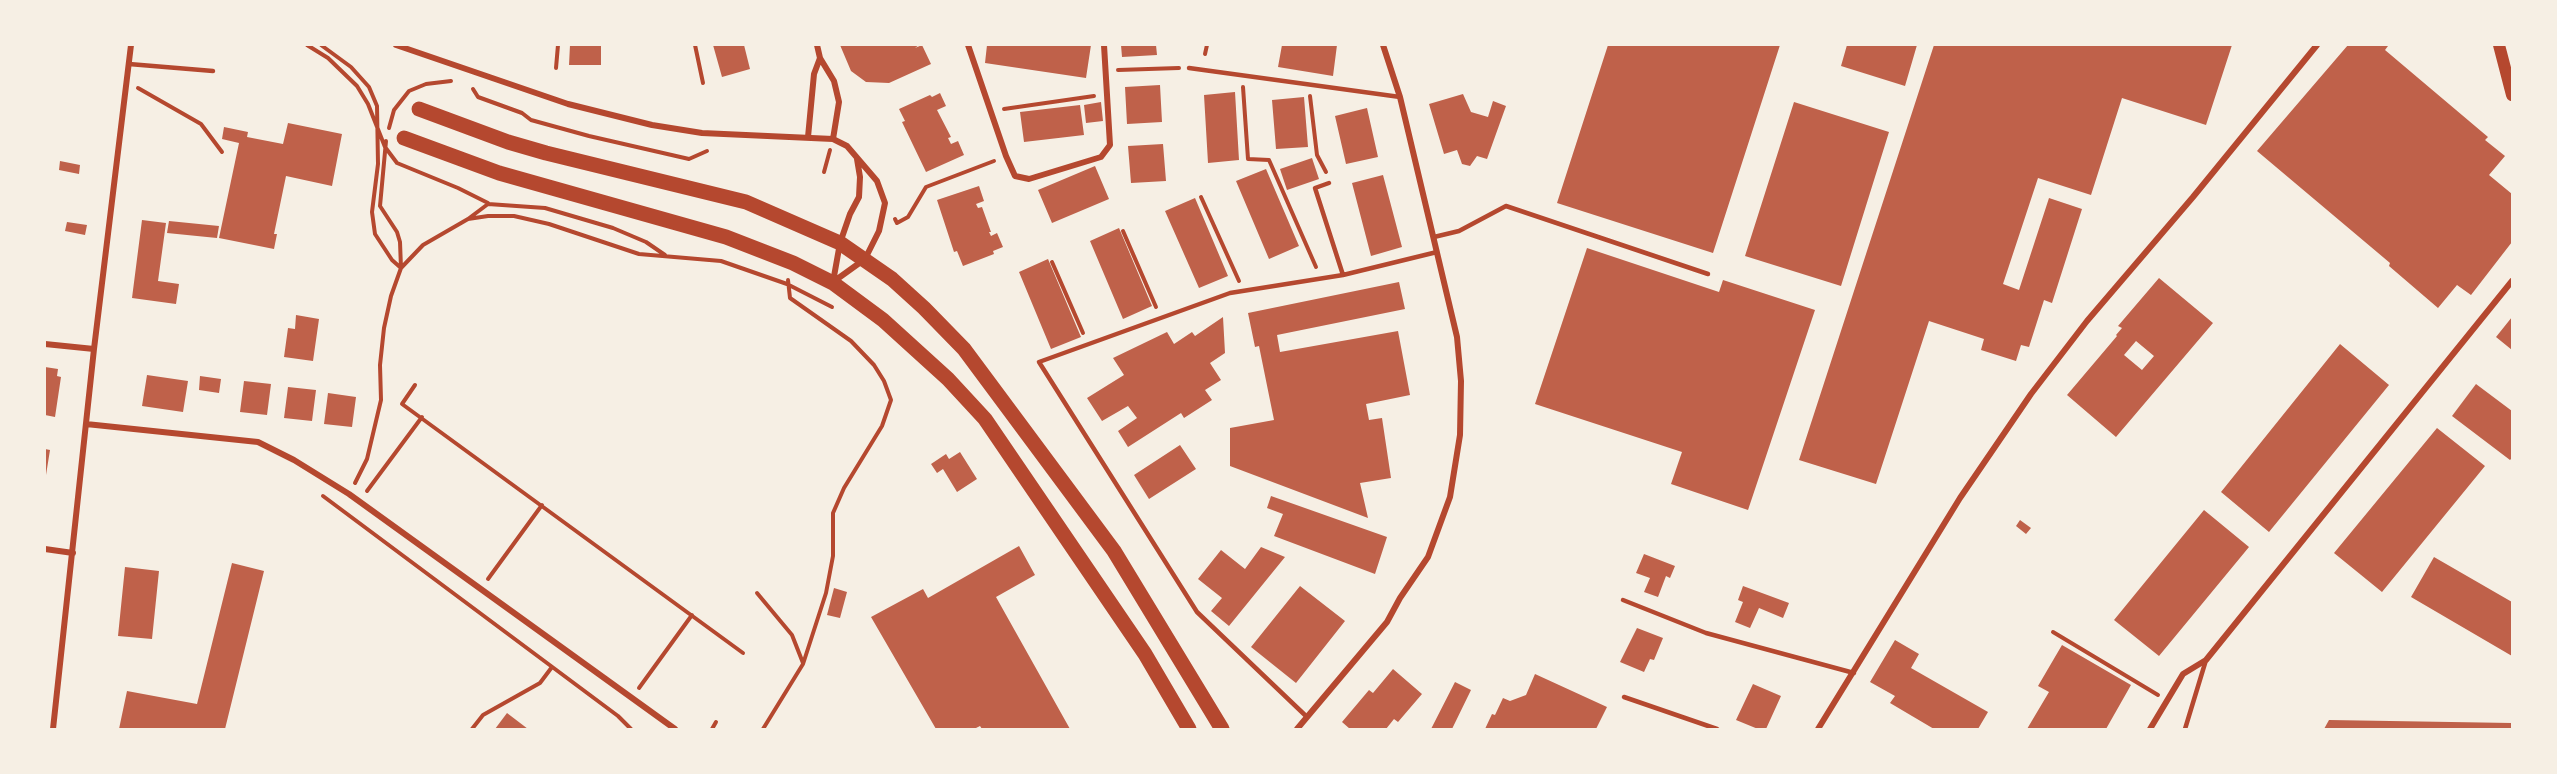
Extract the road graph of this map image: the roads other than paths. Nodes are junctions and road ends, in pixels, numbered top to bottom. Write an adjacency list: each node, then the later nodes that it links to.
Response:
1 (131, 45): 10 (street)
2 (396, 45): 16 (street)
3 (817, 45): 9 (street)
4 (968, 45): 5 (street)
5 (1104, 45)
6 (1383, 45): 14 (street)
7 (2317, 45): 36 (street)
8 (2499, 45): 13 (main road)
9 (820, 58): 16 (street); 18 (street)
10 (129, 64): 12 (lane); 30 (street)
11 (1189, 68): 14 (lane)
12 (213, 71)
13 (2512, 95)
14 (1400, 97): 21 (street)
15 (419, 109): 22 (main road)
16 (808, 137): 18 (street)
17 (404, 138): 28 (main road)
18 (834, 140): 19 (street)
19 (856, 156): 22 (street); 24 (street)
20 (1329, 183): 26 (lane)
21 (1434, 237): 23 (street); 25 (lane)
22 (840, 243): 24 (main road); 28 (street)
23 (1437, 252): 26 (lane); 38 (street)
24 (865, 259): 28 (street); 42 (main road)
25 (1708, 274)
26 (1343, 275): 38 (lane)
27 (2512, 281): 35 (street)
28 (832, 283): 41 (main road)
29 (45, 344): 30 (street)
30 (94, 349): 31 (street)
31 (86, 424): 33 (street); 40 (street)
32 (45, 549): 33 (street)
33 (73, 553): 39 (street)
34 (1623, 600): 36 (lane)
35 (2206, 660): 46 (street); 47 (lane)
36 (1854, 673): 45 (street)
37 (1624, 697): 44 (lane)
38 (1307, 717): 43 (street)
39 (53, 729)
40 (675, 729)
41 (1189, 729)
42 (1222, 729)
43 (1297, 729)
44 (1717, 729)
45 (1818, 729)
46 (2150, 729)
47 (2185, 729)

